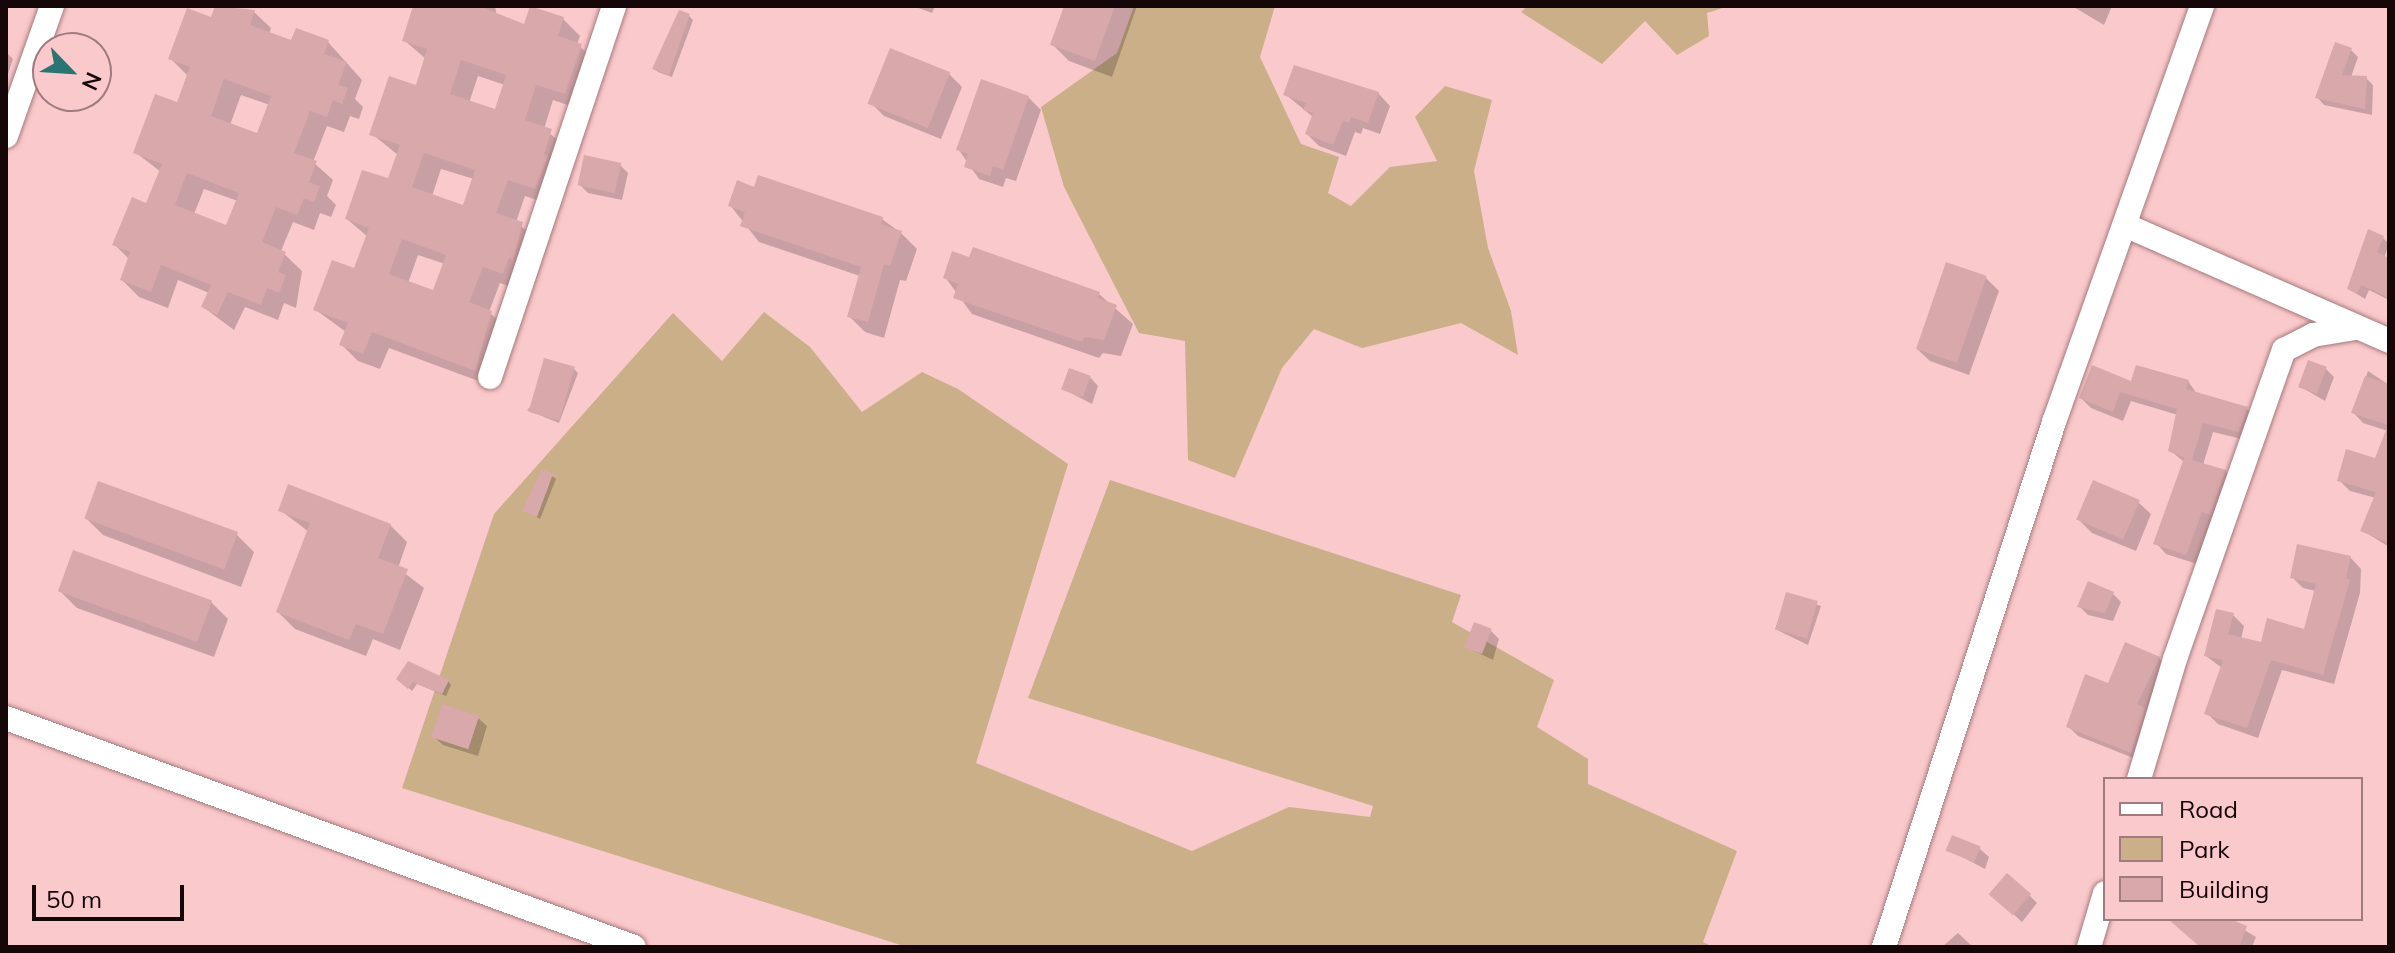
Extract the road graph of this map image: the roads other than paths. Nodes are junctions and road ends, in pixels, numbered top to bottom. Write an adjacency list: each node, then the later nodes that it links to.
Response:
1 (52, 6): 4 (street)
2 (614, 6): 8 (street)
3 (2202, 6): 5 (street)
4 (6, 136)
5 (2125, 225): 6 (street); 13 (street)
6 (2355, 328): 7 (street); 10 (street)
7 (2389, 341)
8 (490, 377)
9 (6, 718): 12 (street)
10 (2140, 777)
11 (2103, 900): 14 (street)
12 (634, 947)
13 (1884, 947)
14 (2089, 947)

